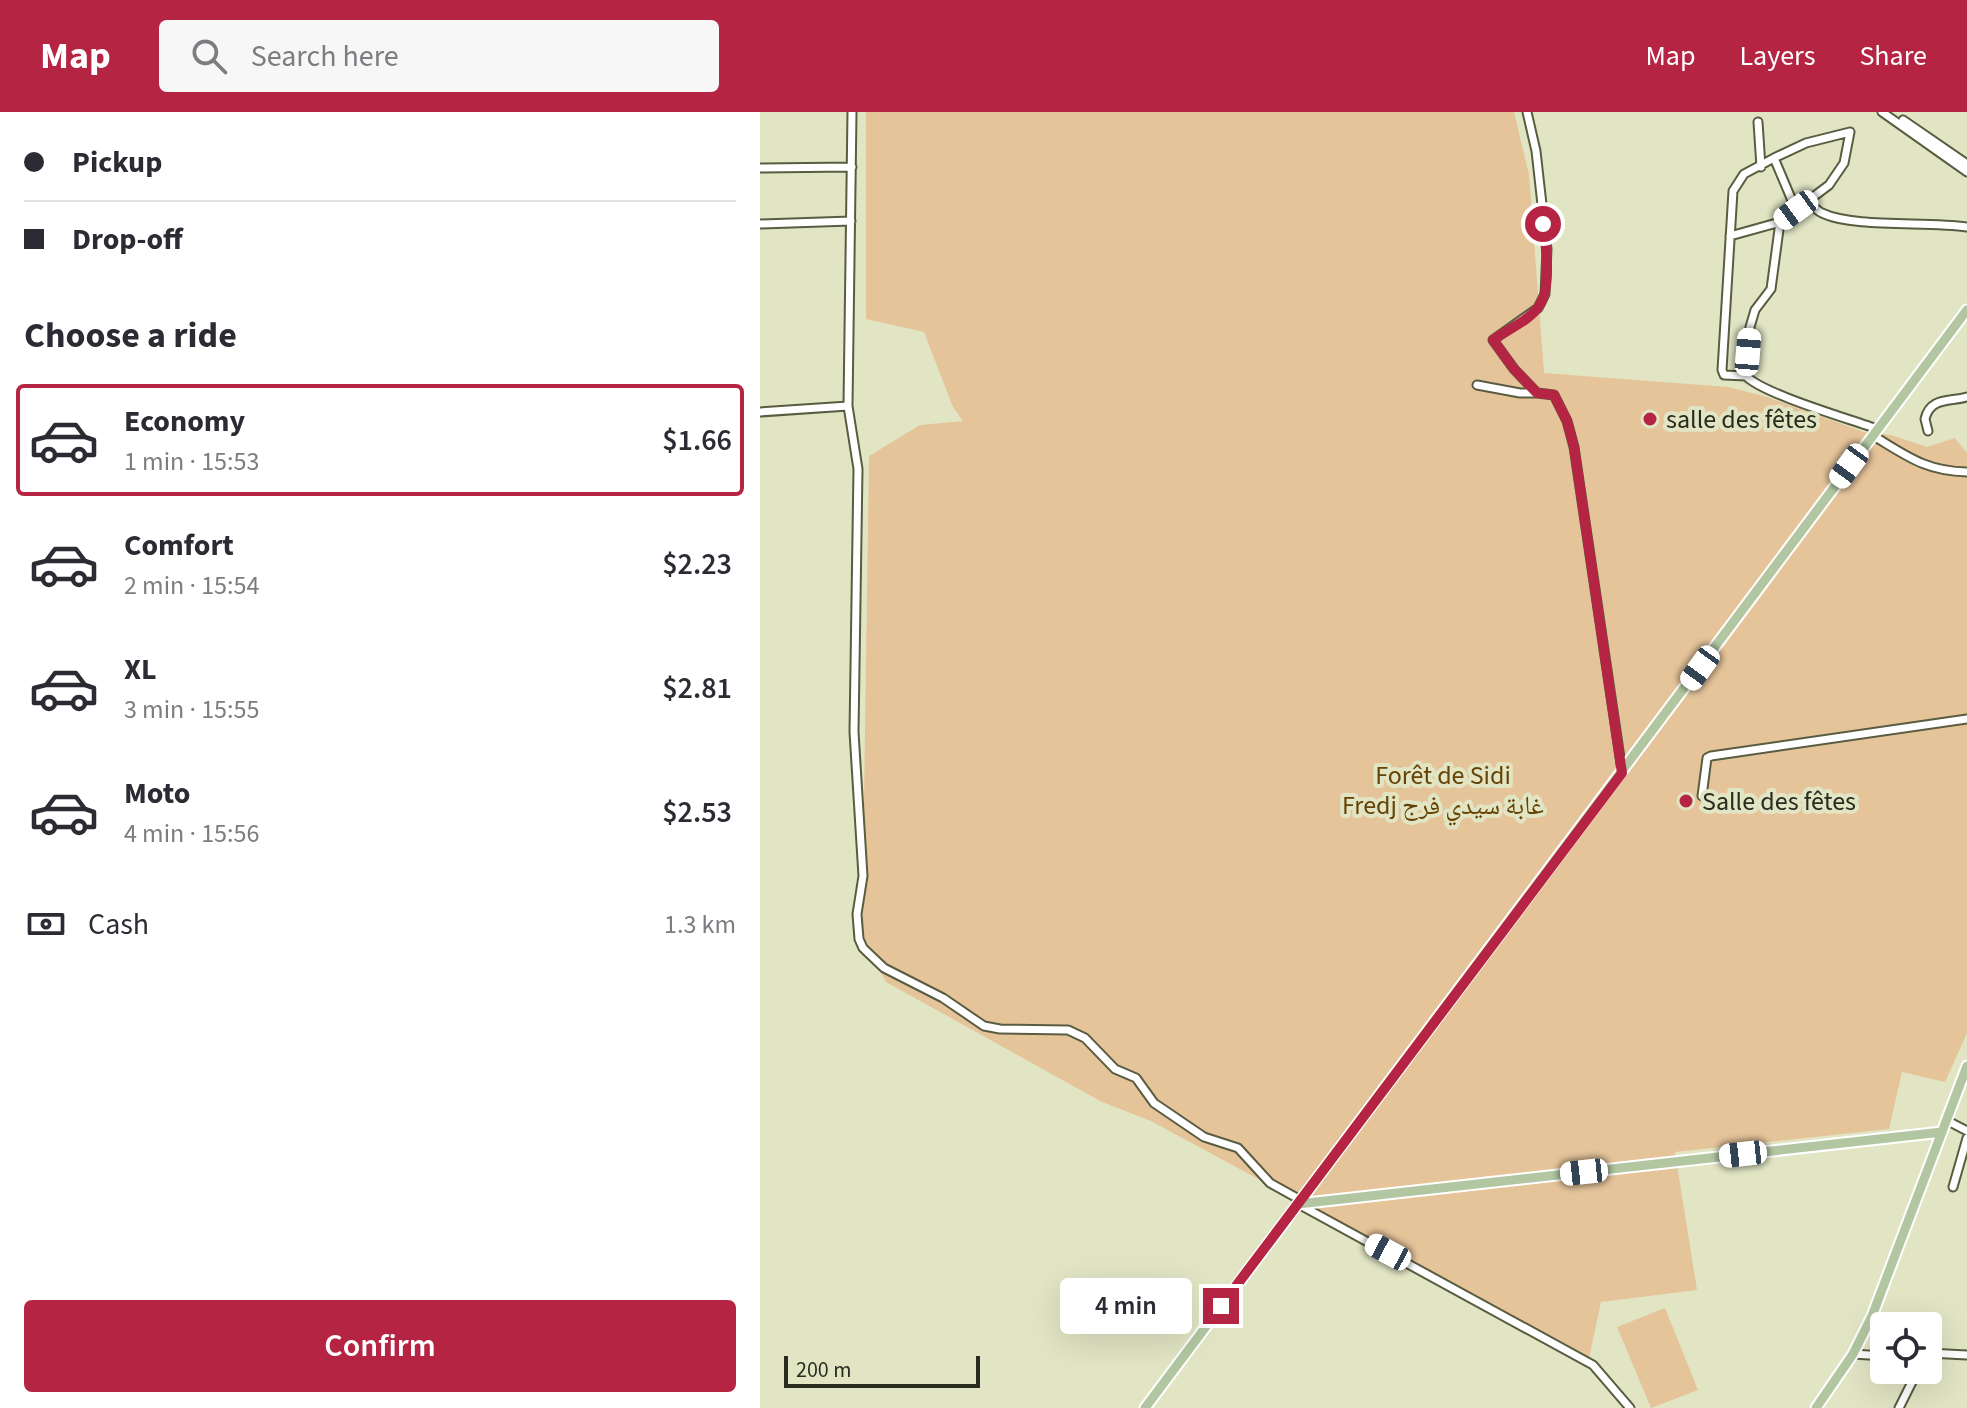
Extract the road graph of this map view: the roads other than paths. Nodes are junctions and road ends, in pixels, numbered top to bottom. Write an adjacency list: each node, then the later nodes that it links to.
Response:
1 (852, 112): 7 (street)
2 (1527, 112): 21 (street)
3 (1882, 112): 10 (street)
4 (1888, 112): 10 (street)
5 (1758, 122): 8 (street)
6 (1774, 158): 8 (street); 11 (street); 12 (street)
7 (852, 167): 9 (street); 13 (street)
8 (1761, 167): 17 (street)
9 (760, 168)
10 (1966, 168)
11 (1808, 200): 12 (street); 16 (street)
12 (1796, 210): 14 (street)
13 (851, 221): 15 (street); 23 (street)
14 (1780, 222): 17 (street); 19 (street)
15 (760, 224)
16 (1967, 227)
17 (1730, 236): 19 (street)
18 (1967, 310): 26 (main road)
19 (1746, 376): 26 (street)
20 (1477, 385): 21 (street)
21 (1537, 393): 29 (street)
22 (1967, 397): 25 (street)
23 (848, 406): 24 (street); 37 (street)
24 (760, 412)
25 (1928, 431)
26 (1875, 432): 27 (street); 29 (main road)
27 (1967, 472)
28 (1967, 719): 30 (street)
29 (1622, 773): 37 (main road)
30 (1702, 796)
31 (1967, 1066): 32 (main road)
32 (1946, 1120): 33 (street); 34 (main road)
33 (1967, 1131)
34 (1942, 1132): 37 (main road); 38 (main road)
35 (1967, 1138): 36 (street)
36 (1953, 1187)
37 (1297, 1201): 43 (main road); 44 (street)
38 (1853, 1354): 40 (street); 45 (main road)
39 (1942, 1354): 41 (street)
40 (1870, 1355)
41 (1967, 1355)
42 (1911, 1384): 46 (street)
43 (1145, 1408)
44 (1630, 1408)
45 (1816, 1408)
46 (1899, 1408)

